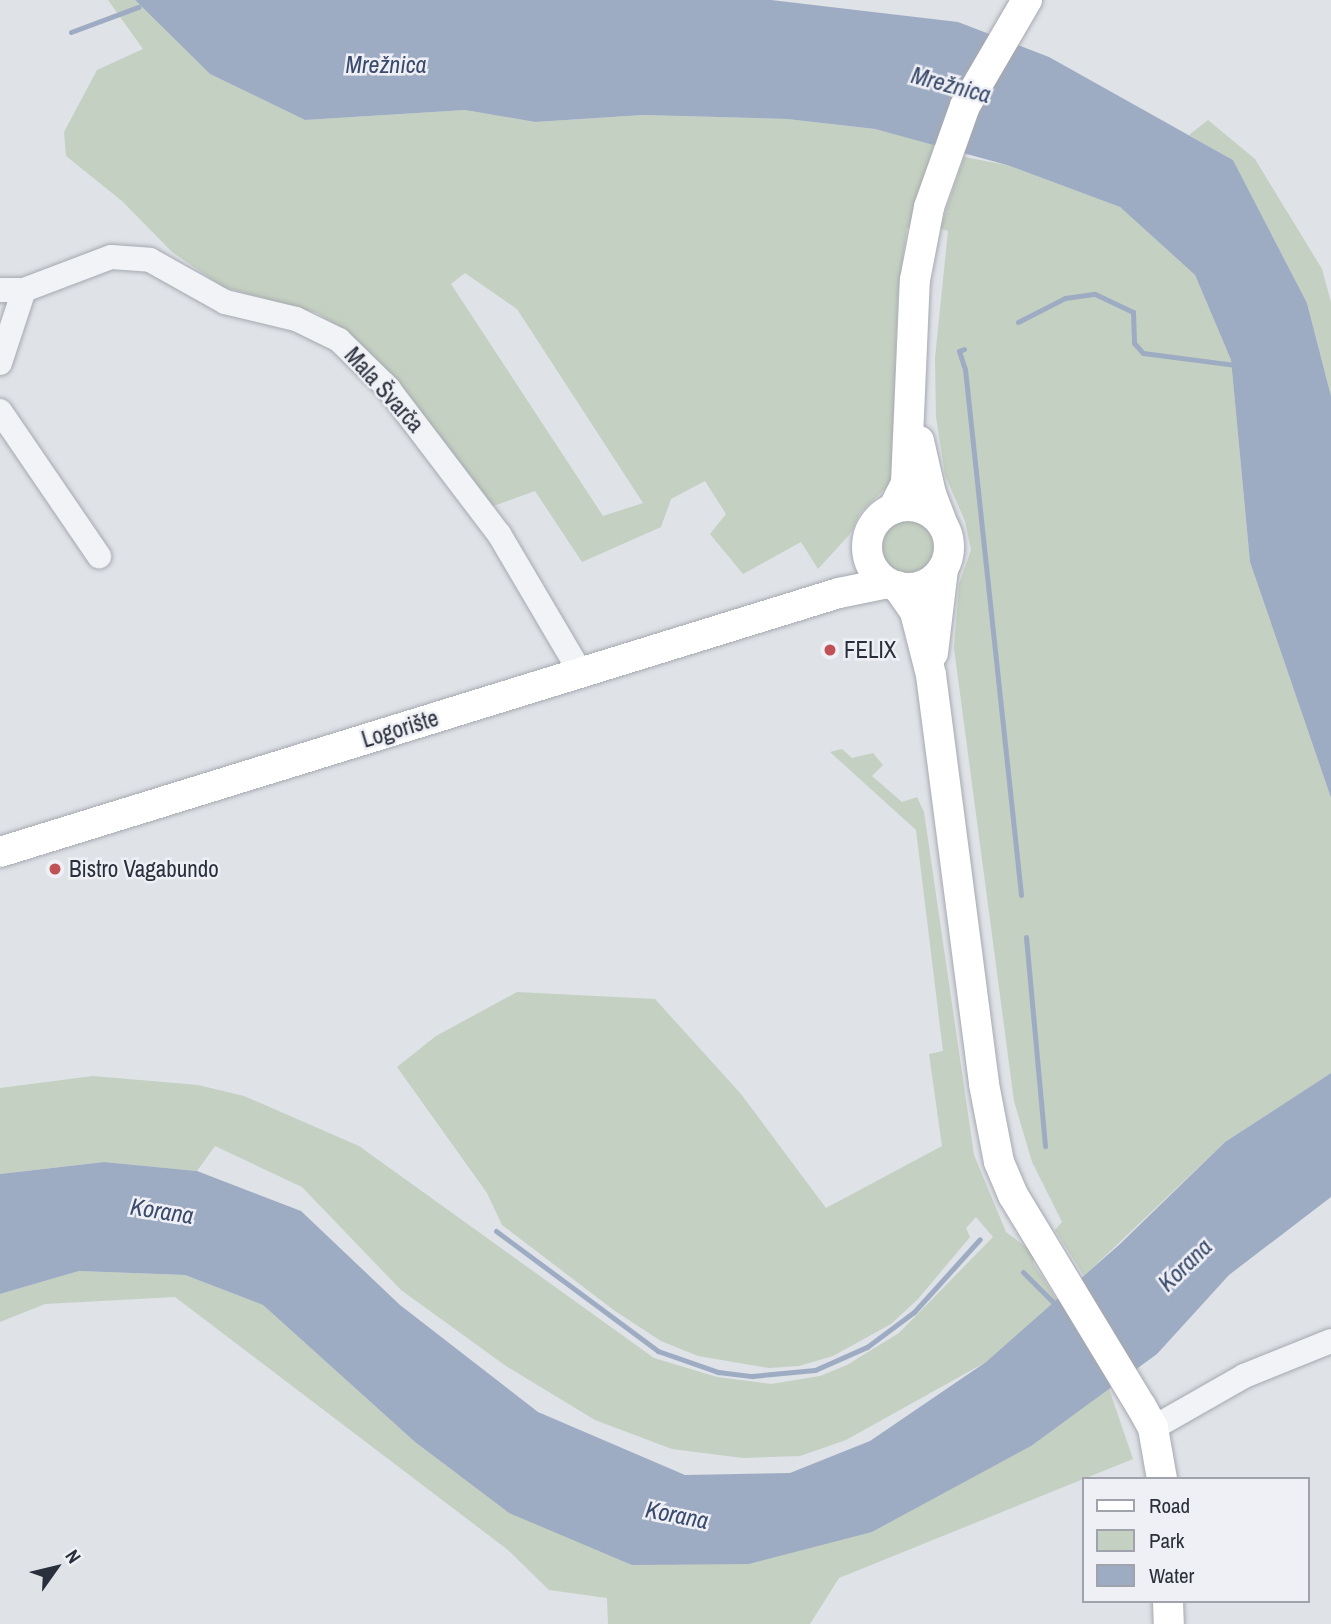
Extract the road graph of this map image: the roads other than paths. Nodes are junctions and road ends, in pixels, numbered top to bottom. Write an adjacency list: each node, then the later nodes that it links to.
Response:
1 (1021, 8): 4 (main road)
2 (12, 290): 3 (street); 13 (street, Mala Švarča)
3 (0, 363)
4 (912, 403): 6 (main road); 7 (main road)
5 (0, 411): 9 (street)
6 (893, 509): 7 (main road); 8 (main road)
7 (943, 526): 10 (main road)
8 (869, 538): 11 (main road); 12 (main road, Logorište)
9 (100, 556)
10 (943, 569): 11 (main road); 14 (main road)
11 (893, 584): 12 (main road, Logorište); 14 (main road)
12 (800, 605): 13 (main road, Logorište)
13 (581, 673): 15 (main road, Logorište)
14 (931, 675): 17 (main road)
15 (0, 852)
16 (1331, 1340): 17 (street)
17 (1147, 1417): 18 (main road)
18 (1162, 1477)
19 (1168, 1603): 20 (main road)
20 (1169, 1624)

